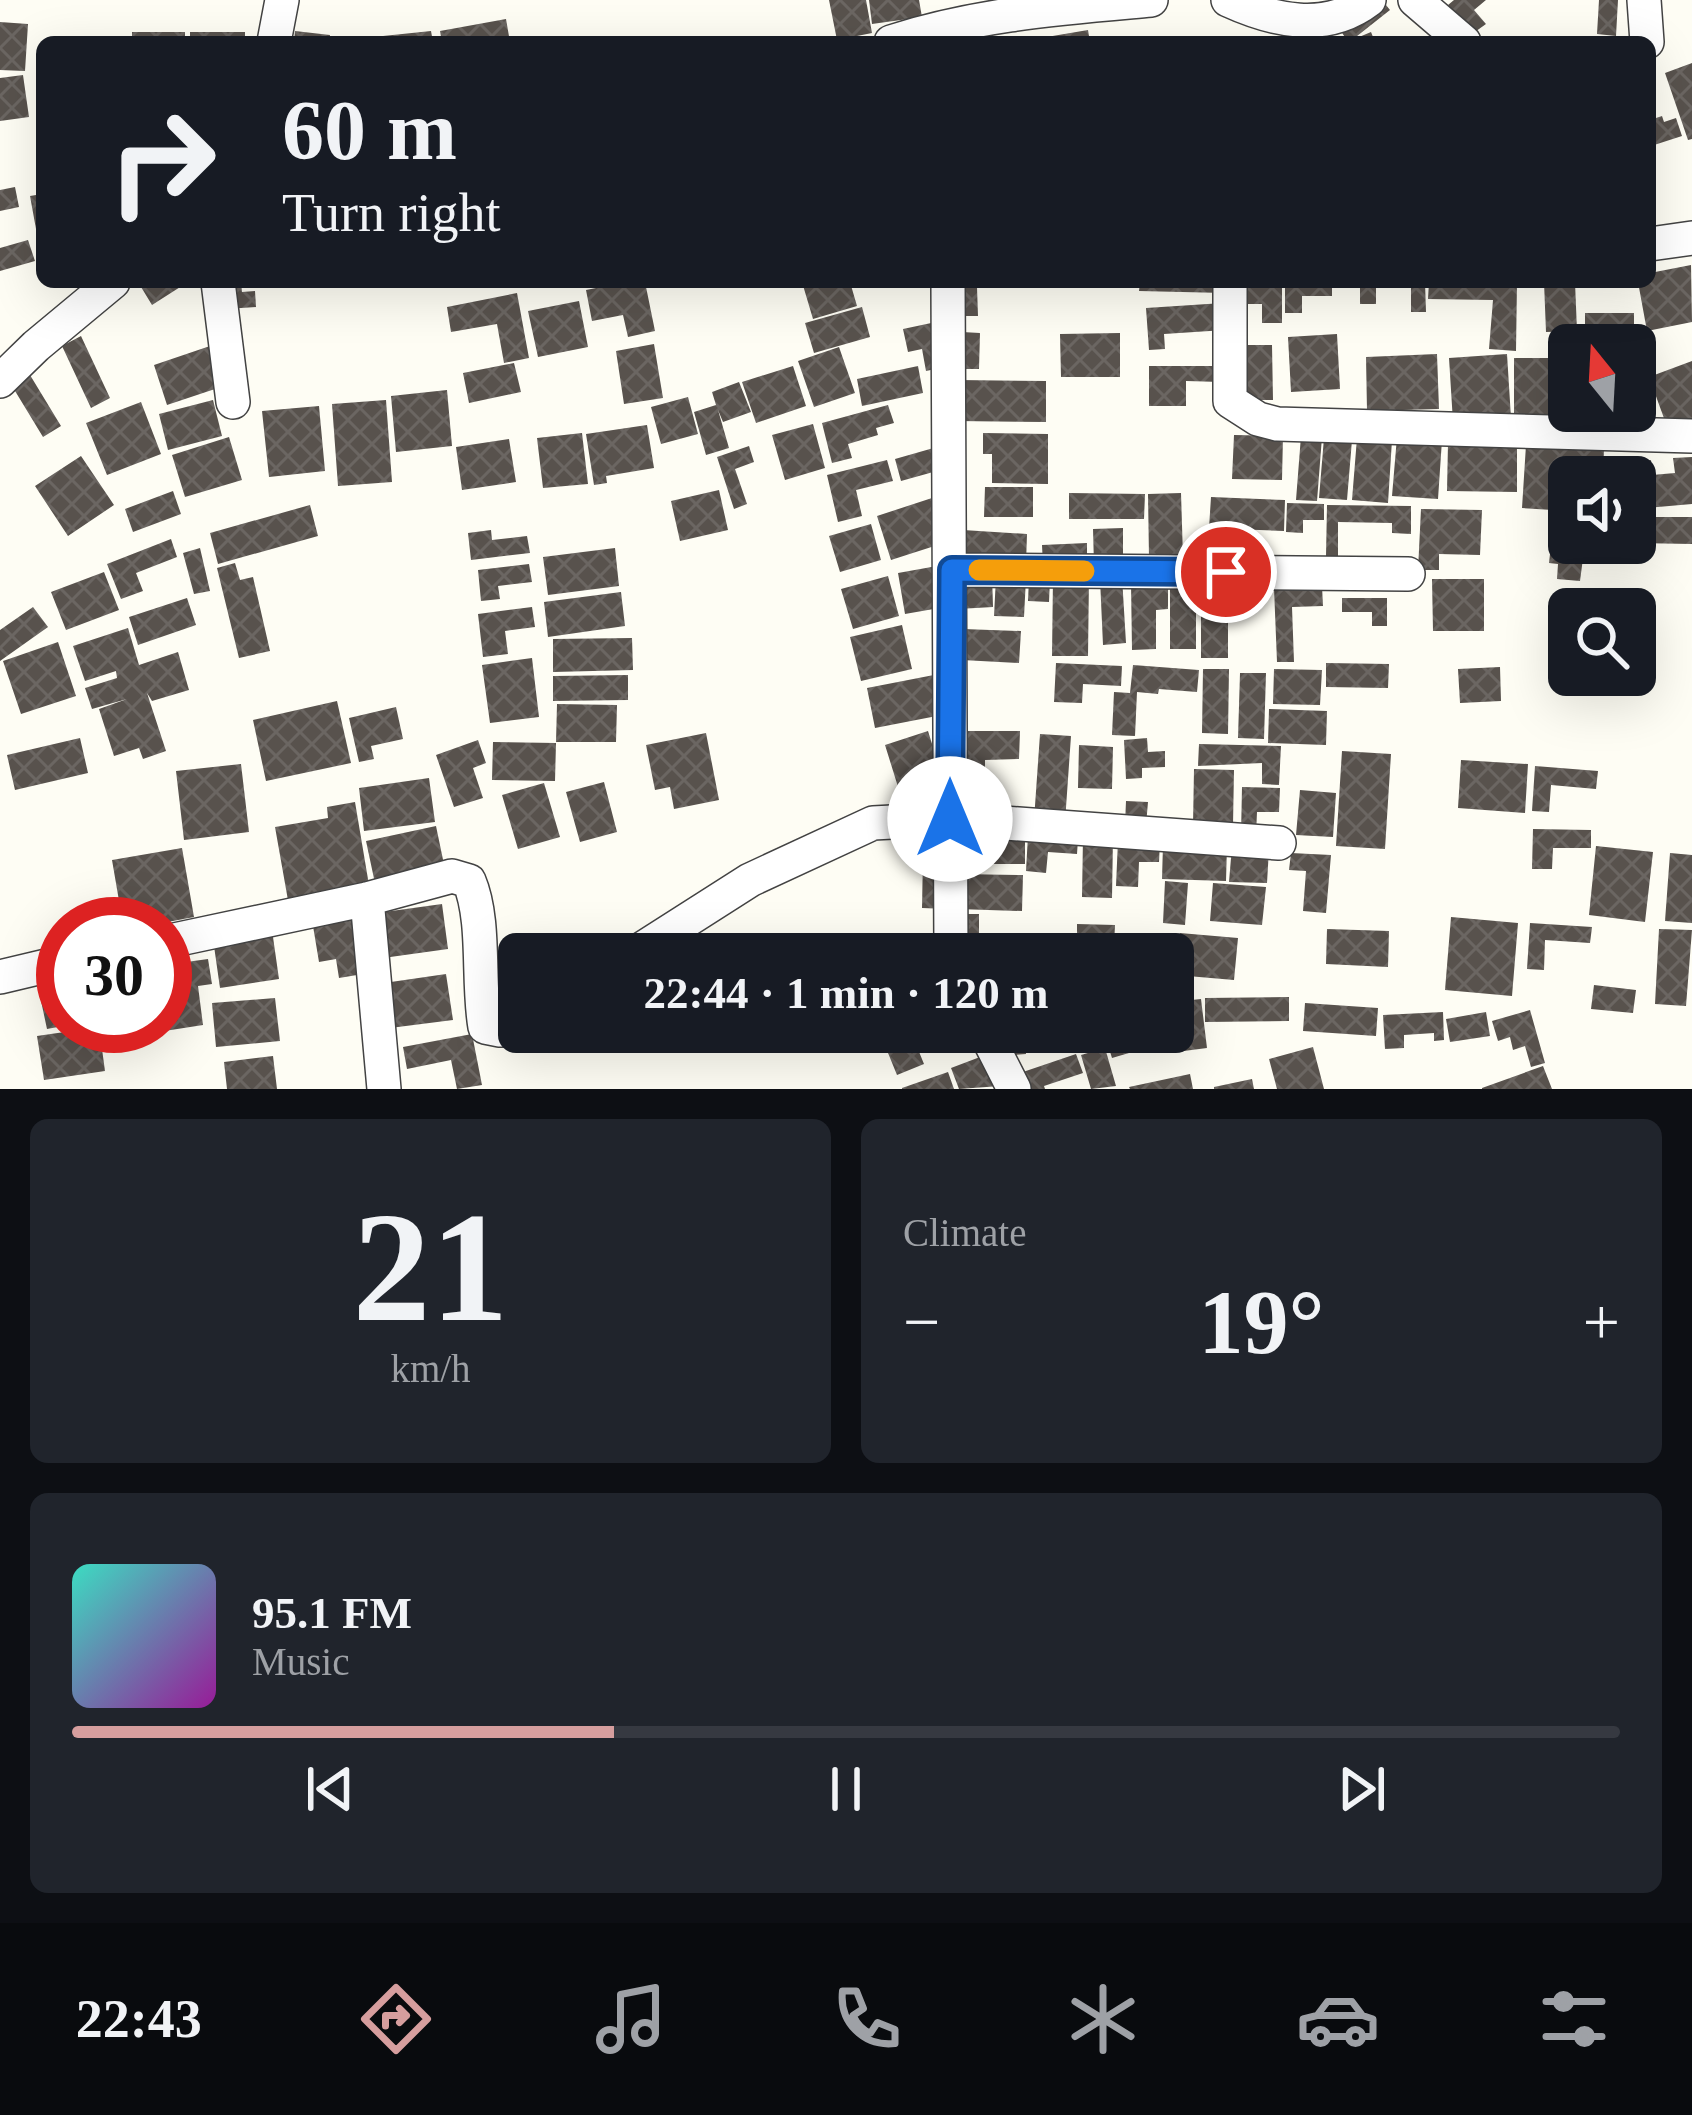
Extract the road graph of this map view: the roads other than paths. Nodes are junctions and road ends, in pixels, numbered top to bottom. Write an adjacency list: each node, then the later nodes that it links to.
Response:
1 (282, 0): 8 (street)
2 (1150, 0): 7 (street)
3 (1228, 0): 4 (street)
4 (1370, 0)
5 (1415, 0): 9 (street)
6 (1644, 0): 10 (street)
7 (938, 34)
8 (275, 36)
9 (1457, 36)
10 (1647, 36)
11 (1692, 238): 12 (street)
12 (1656, 243)
13 (106, 288): 17 (street)
14 (219, 288): 18 (street)
15 (948, 288): 20 (street)
16 (1230, 288): 19 (street)
17 (0, 381)
18 (233, 402)
19 (1692, 436)
20 (952, 570): 21 (street); 22 (street)
21 (1408, 574)
22 (950, 819): 23 (street); 25 (street); 26 (street)
23 (1279, 843)
24 (367, 899): 27 (street); 30 (street); 32 (street)
25 (667, 933)
26 (951, 933)
27 (192, 936)
28 (36, 968): 29 (street)
29 (0, 977)
30 (498, 1030)
31 (996, 1053): 33 (street)
32 (384, 1089)
33 (1014, 1089)

